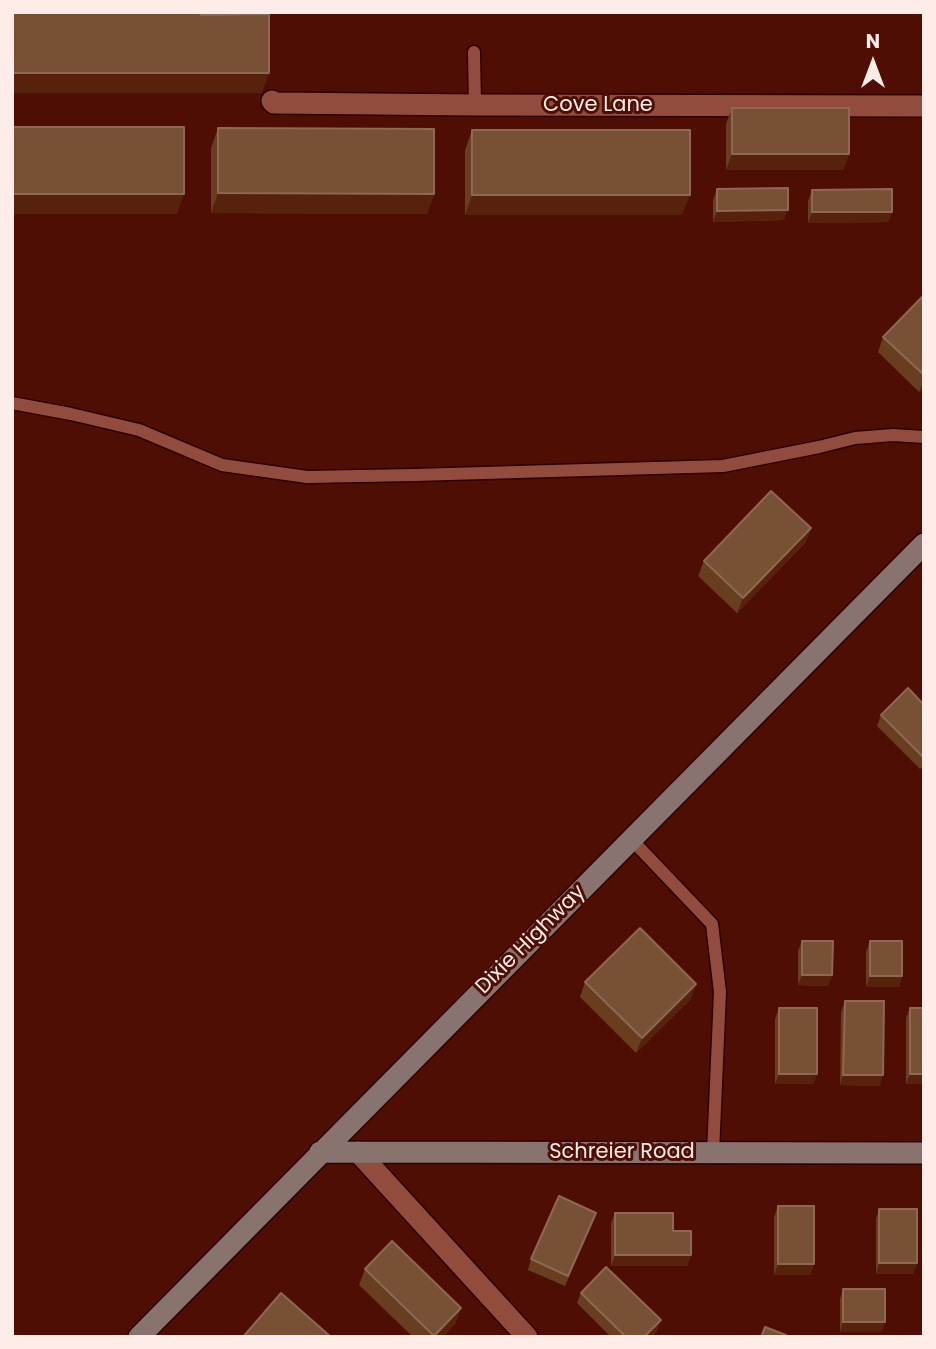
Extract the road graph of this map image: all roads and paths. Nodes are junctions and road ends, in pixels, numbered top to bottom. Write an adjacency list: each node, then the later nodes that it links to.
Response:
1 (474, 52): 3 (lane)
2 (272, 101): 3 (street, Cove Lane)
3 (475, 105): 4 (street, Cove Lane)
4 (924, 106)
5 (12, 403): 6 (lane)
6 (924, 437)
7 (924, 544): 8 (main road, Dixie Highway)
8 (631, 839): 9 (main road, Dixie Highway); 11 (lane)
9 (320, 1152): 10 (main road, Schreier Road); 13 (main road, Dixie Highway)
10 (358, 1152): 11 (main road, Schreier Road); 14 (street)
11 (713, 1153): 12 (main road, Schreier Road)
12 (924, 1153)
13 (139, 1337)
14 (527, 1337)

